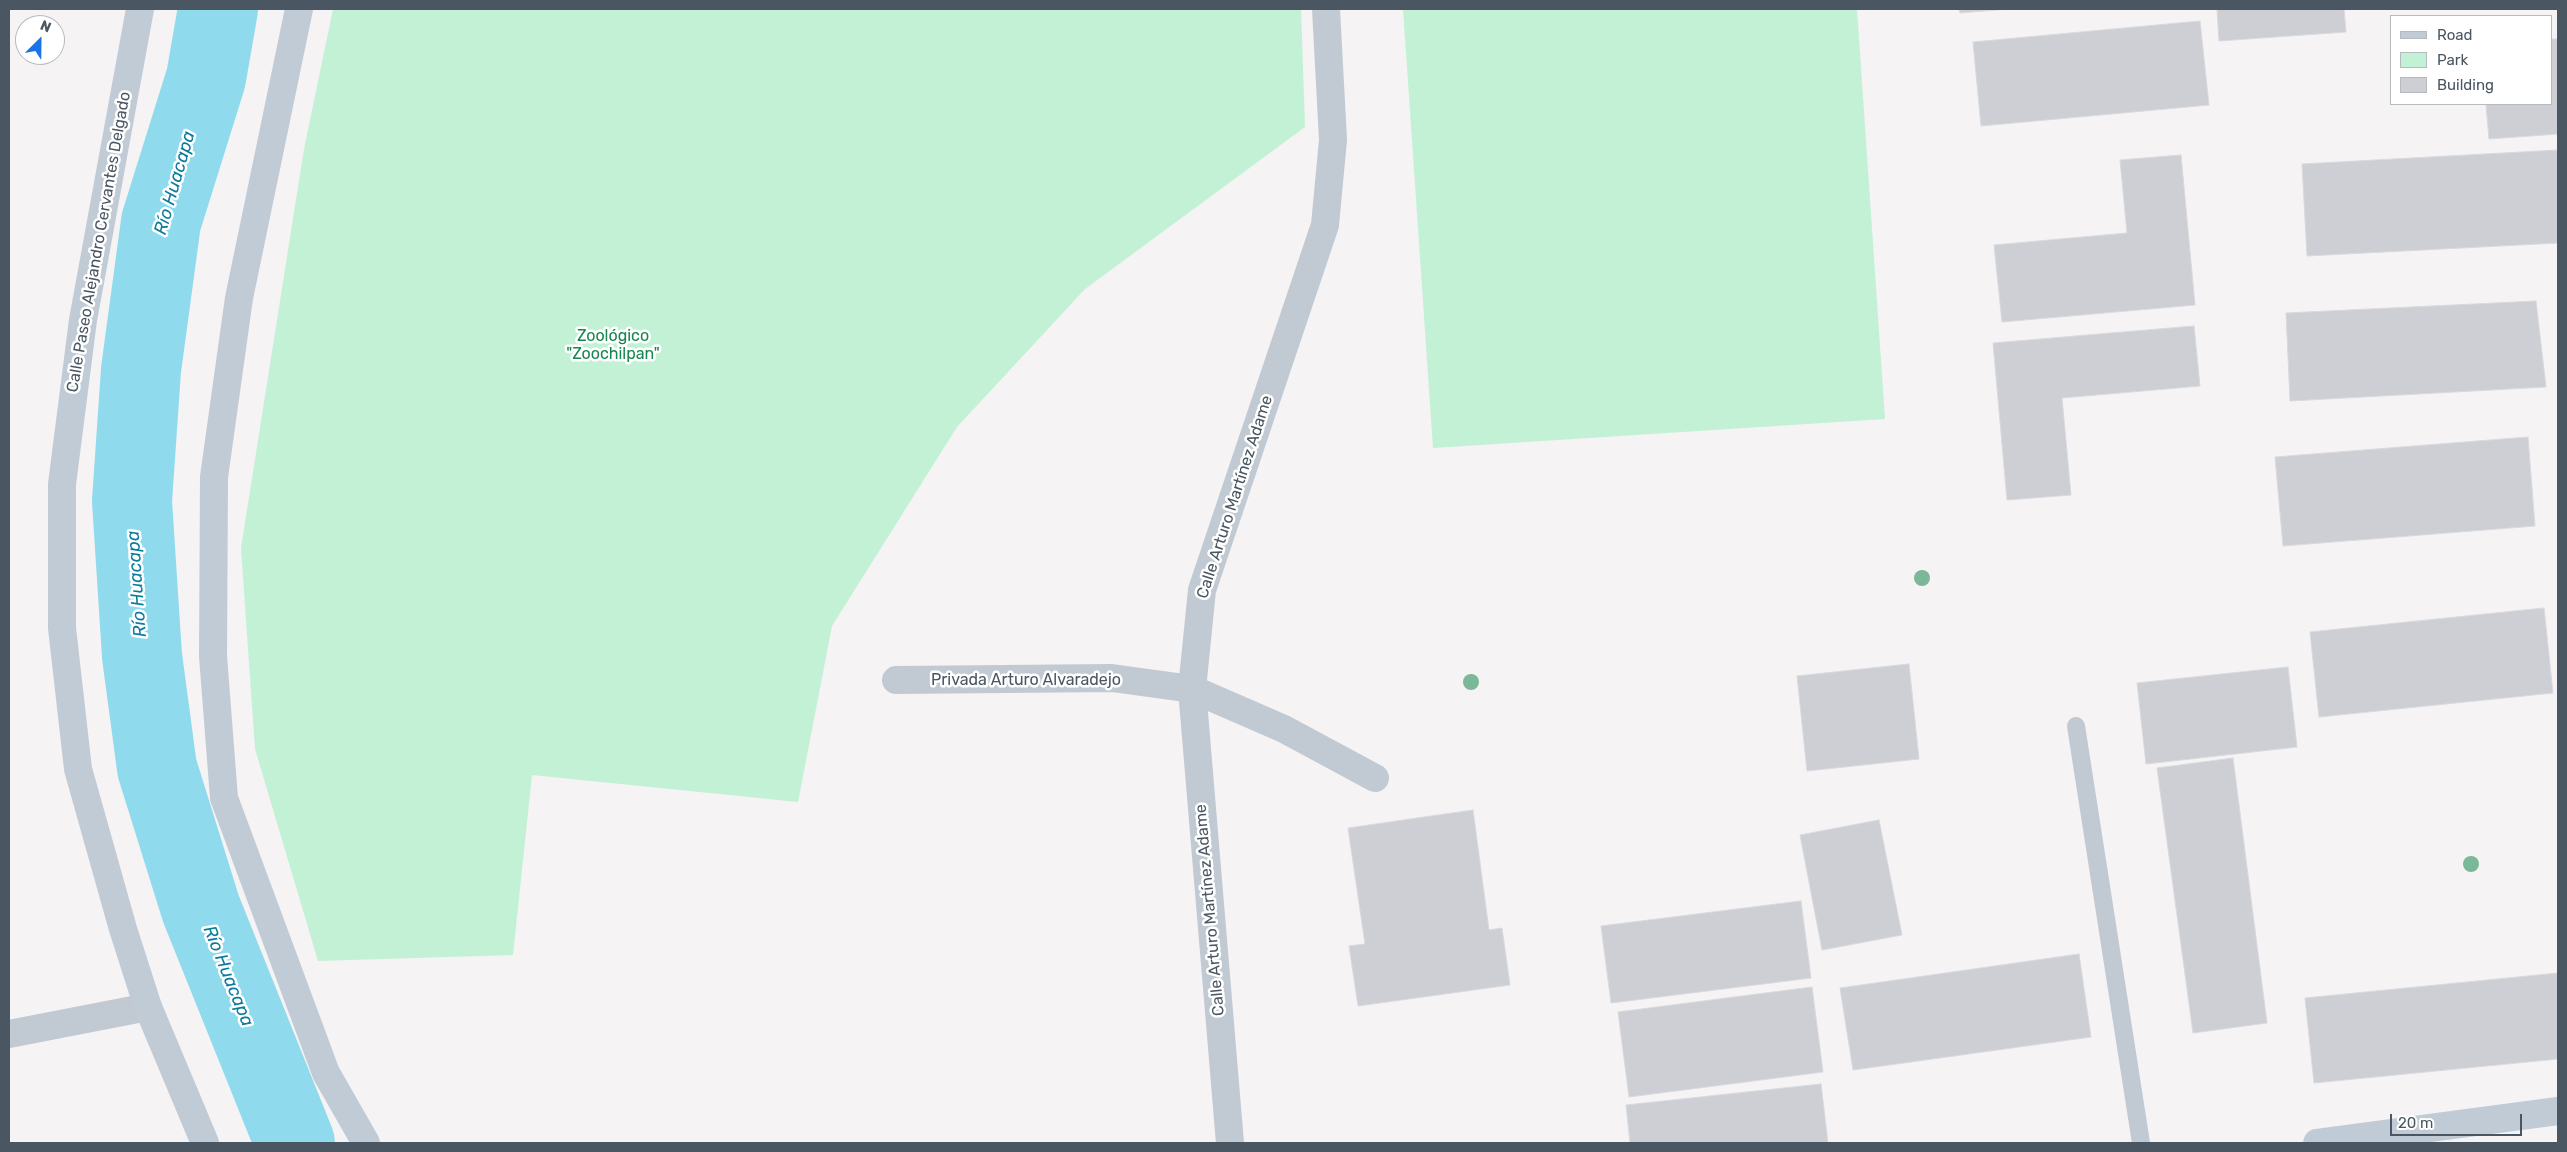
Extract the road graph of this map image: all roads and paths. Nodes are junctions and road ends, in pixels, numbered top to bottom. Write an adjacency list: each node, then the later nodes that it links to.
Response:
1 (140, 9): 8 (main road, Calle Paseo Alejandro Cervantes Delgado)
2 (300, 9): 12 (main road)
3 (1326, 9): 5 (street, Calle Arturo Martínez Adame)
4 (896, 680): 5 (street, Privada Arturo Alvaradejo)
5 (1192, 689): 7 (street, Privada Arturo Alvaradejo); 13 (street, Calle Arturo Martínez Adame)
6 (2076, 726): 14 (lane)
7 (1374, 778)
8 (148, 1007): 9 (street); 11 (main road, Calle Paseo Alejandro Cervantes Delgado)
9 (9, 1034)
10 (2558, 1111): 15 (main road)
11 (205, 1143)
12 (366, 1143)
13 (1230, 1143)
14 (2141, 1143)
15 (2317, 1143)

